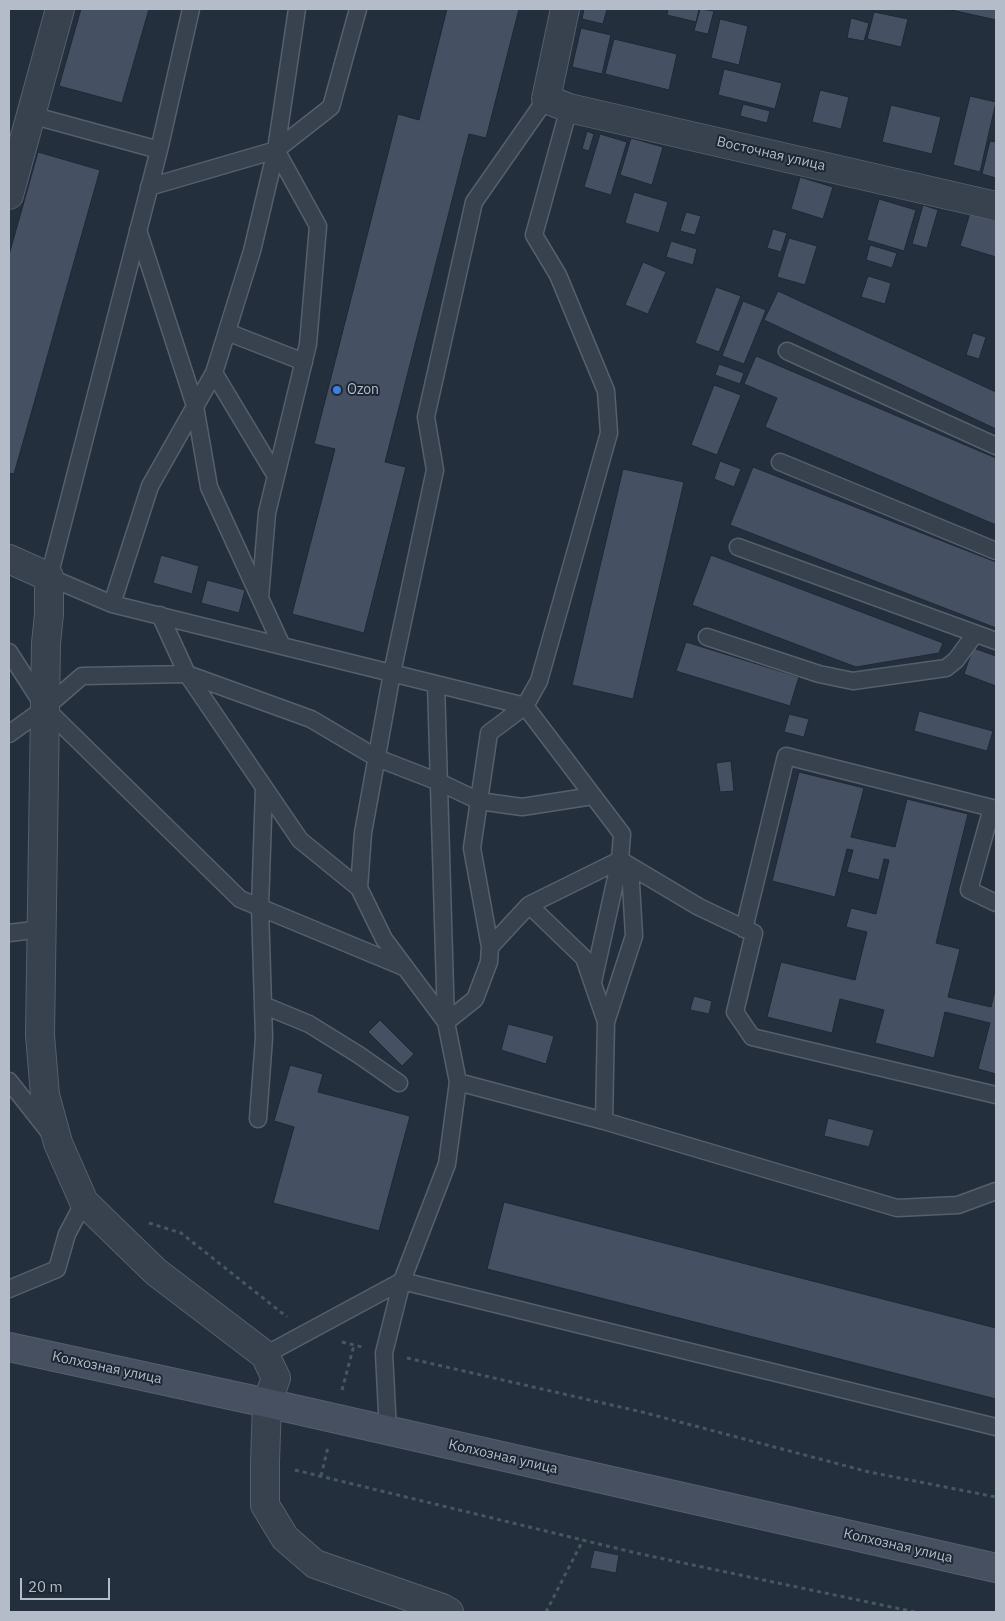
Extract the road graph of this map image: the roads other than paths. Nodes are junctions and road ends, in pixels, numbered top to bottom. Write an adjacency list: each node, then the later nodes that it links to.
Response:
1 (60, 9): 7 (street)
2 (191, 9): 8 (lane)
3 (296, 9): 9 (lane)
4 (358, 9): 9 (lane)
5 (565, 9): 6 (street)
6 (557, 103): 12 (street, Восточная улица); 34 (lane); 37 (lane)
7 (31, 115): 8 (lane); 11 (street)
8 (159, 150): 10 (lane)
9 (276, 150): 10 (lane); 14 (lane); 16 (lane)
10 (149, 187): 13 (lane)
11 (9, 194)
12 (996, 206)
13 (138, 230): 18 (lane); 25 (lane)
14 (227, 332): 16 (lane); 17 (lane)
15 (787, 350): 19 (lane)
16 (304, 362): 21 (lane)
17 (214, 372): 18 (lane); 21 (lane)
18 (195, 406): 26 (lane); 27 (lane)
19 (996, 446)
20 (780, 462): 23 (lane)
21 (276, 476): 26 (lane)
22 (738, 547): 29 (lane)
23 (996, 551)
24 (9, 559): 25 (street)
25 (49, 577): 27 (lane); 38 (street)
26 (260, 598): 32 (lane)
27 (112, 604): 28 (lane)
28 (160, 615): 32 (lane); 35 (lane)
29 (975, 634): 30 (lane); 31 (lane)
30 (707, 637)
31 (996, 641)
32 (282, 646): 34 (lane)
33 (9, 652): 38 (lane)
34 (392, 673): 36 (lane); 40 (lane)
35 (187, 674): 38 (lane); 40 (lane); 42 (lane)
36 (436, 684): 37 (lane); 41 (lane)
37 (525, 706): 43 (lane); 44 (lane)
38 (45, 708): 39 (lane); 49 (lane); 51 (street)
39 (9, 734)
40 (377, 758): 41 (lane); 46 (lane)
41 (439, 782): 44 (lane); 57 (lane)
42 (264, 788): 46 (lane); 49 (lane)
43 (594, 796): 44 (lane); 45 (lane)
44 (479, 802): 53 (lane)
45 (625, 863): 48 (lane); 50 (lane); 55 (lane); 58 (lane)
46 (359, 888): 54 (lane)
47 (996, 903): 50 (lane)
48 (530, 905): 53 (lane); 55 (lane)
49 (260, 907): 54 (lane); 56 (lane)
50 (744, 928): 62 (lane)
51 (42, 929): 52 (lane); 65 (street)
52 (9, 933)
53 (490, 947): 57 (lane)
54 (406, 968): 57 (lane)
55 (593, 982): 58 (lane)
56 (263, 1005): 61 (lane); 63 (lane)
57 (446, 1022): 60 (lane)
58 (606, 1022): 64 (lane)
59 (9, 1082): 65 (lane)
60 (458, 1082): 64 (lane); 68 (lane)
61 (399, 1083)
62 (996, 1094)
63 (258, 1119)
64 (604, 1121): 66 (lane)
65 (58, 1143): 67 (street)
66 (996, 1191)
67 (84, 1202): 69 (lane); 71 (street)
68 (402, 1282): 71 (lane); 73 (lane); 74 (lane)
69 (9, 1289)
70 (9, 1347): 72 (main road, Колхозная улица)
71 (265, 1355): 72 (street)
72 (267, 1403): 74 (main road, Колхозная улица); 76 (street)
73 (996, 1427)
74 (388, 1431): 75 (main road, Колхозная улица)
75 (996, 1568)
76 (449, 1612)

